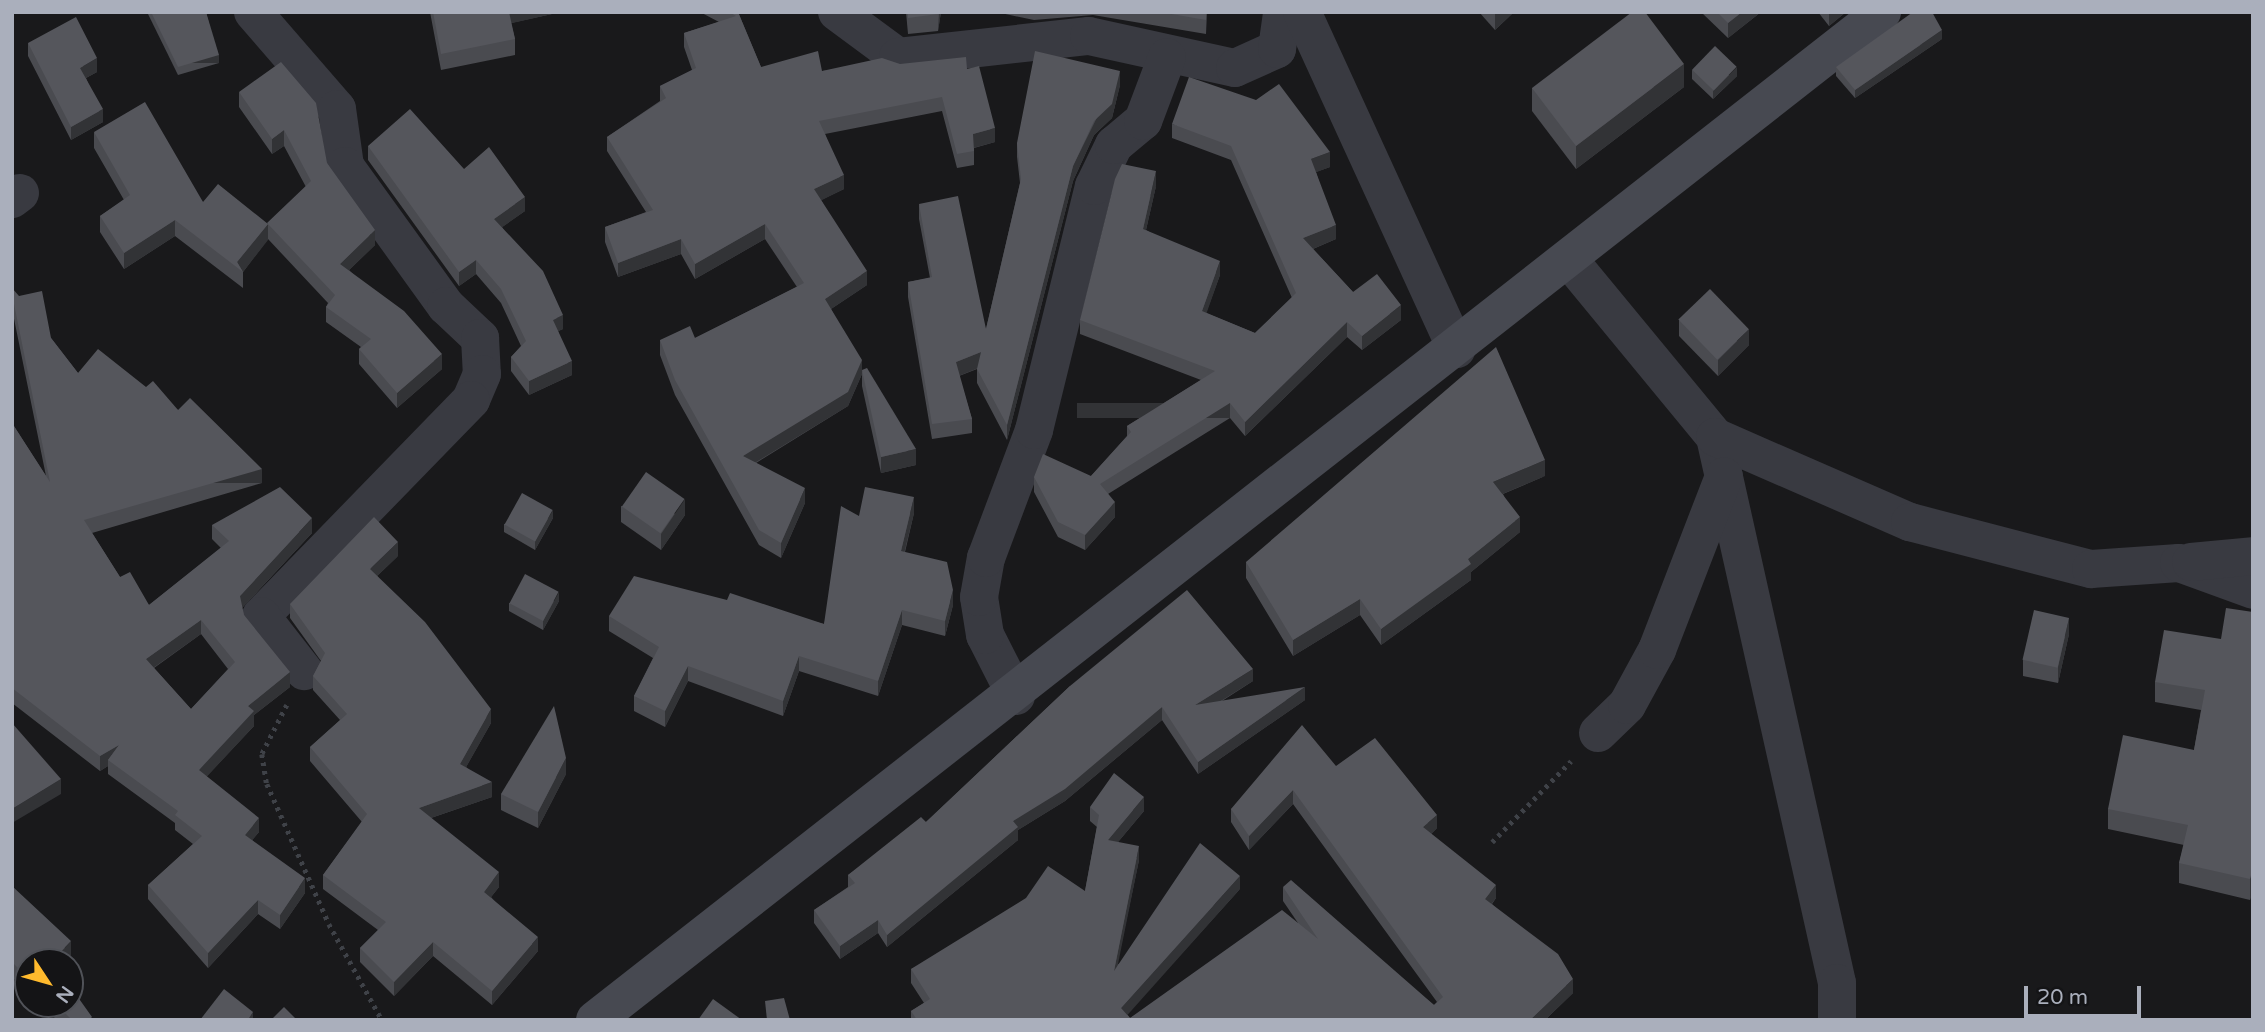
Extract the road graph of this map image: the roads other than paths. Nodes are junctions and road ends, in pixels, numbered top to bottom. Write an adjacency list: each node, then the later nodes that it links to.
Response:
1 (253, 12): 13 (street)
2 (837, 12): 6 (street)
3 (1282, 12): 6 (street)
4 (1302, 12): 8 (street)
5 (1882, 12): 7 (main road)
6 (1167, 57): 14 (street)
7 (1570, 261): 8 (main road); 9 (street)
8 (1455, 349): 14 (main road)
9 (1720, 454): 11 (street); 15 (street); 17 (street)
10 (2253, 556): 11 (street)
11 (2179, 563): 12 (street)
12 (2253, 590)
13 (304, 671)
14 (1016, 696): 16 (main road)
15 (1598, 733)
16 (595, 1020)
17 (1837, 1020)

